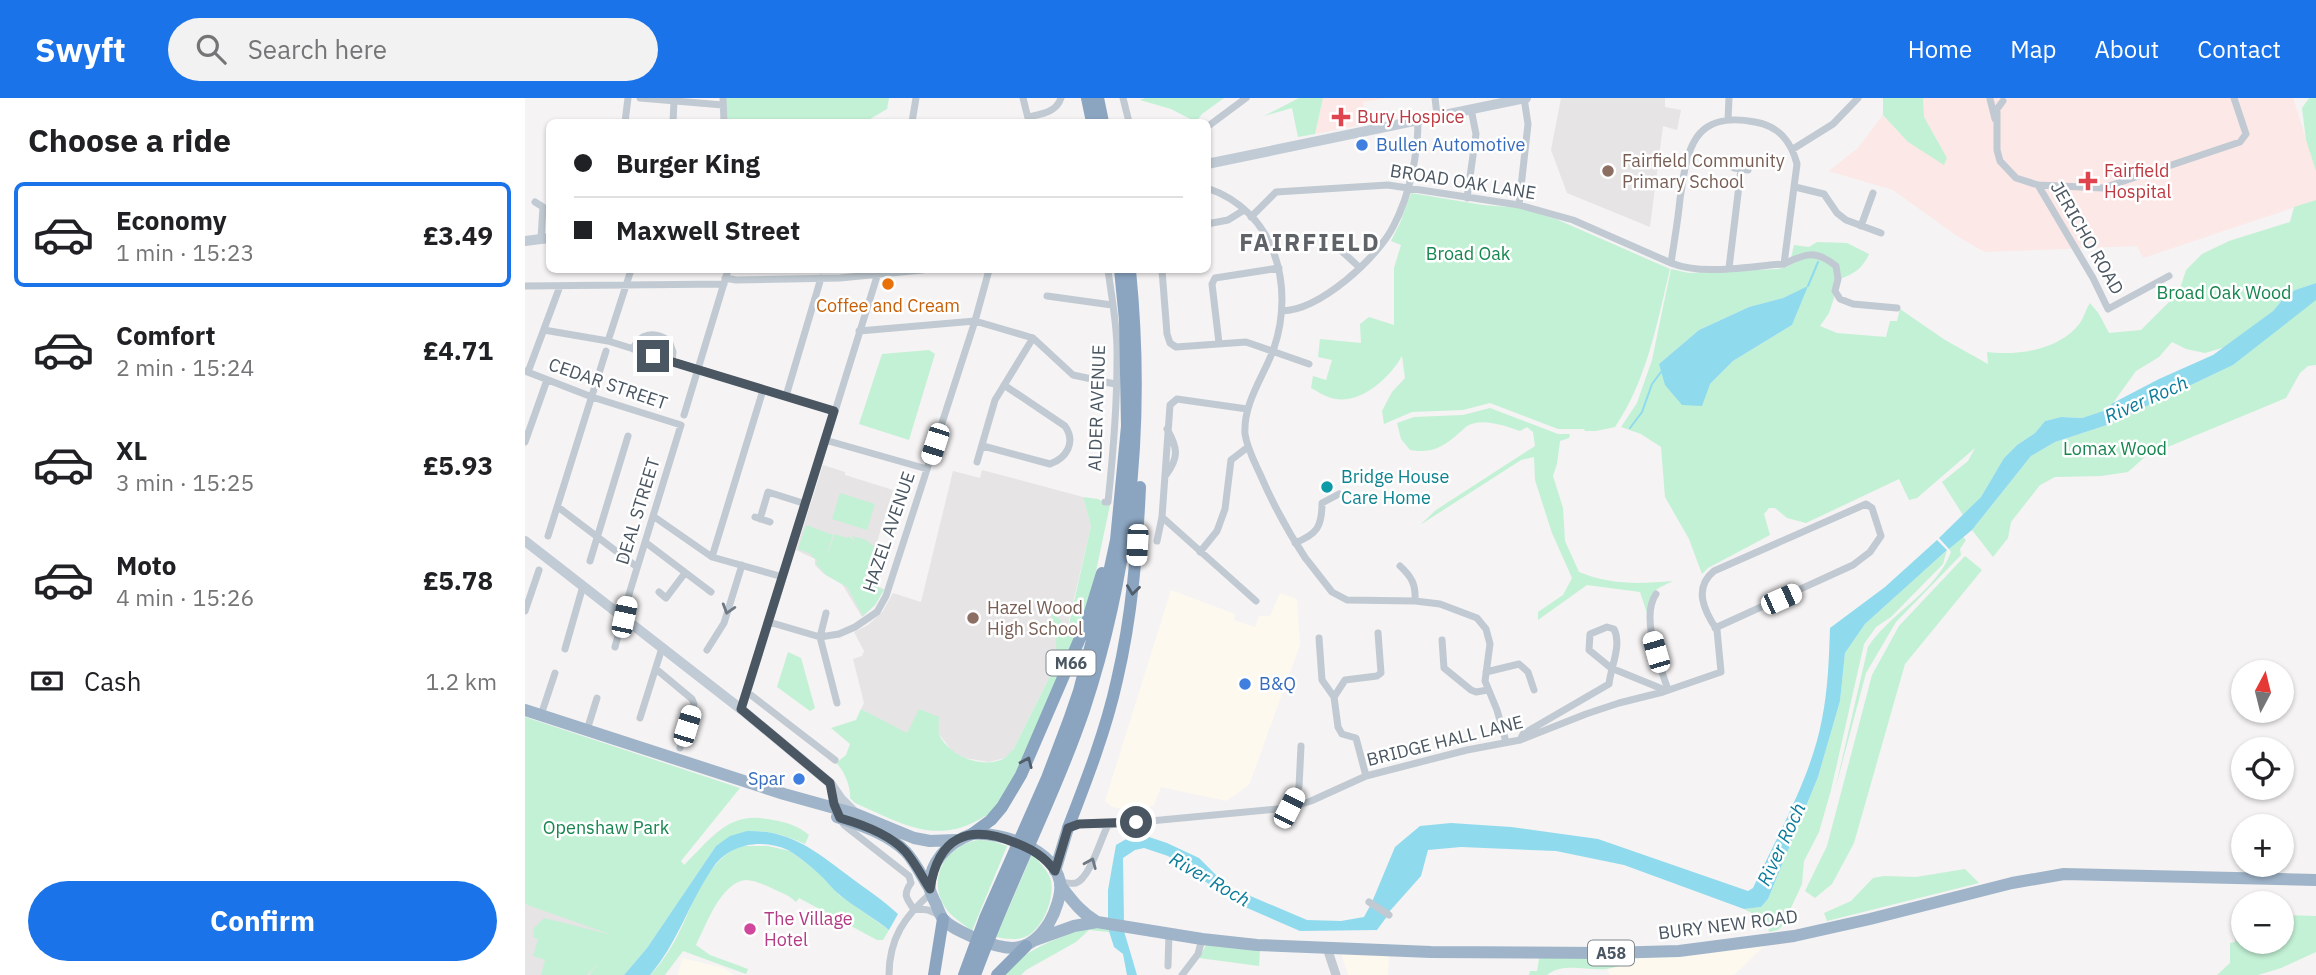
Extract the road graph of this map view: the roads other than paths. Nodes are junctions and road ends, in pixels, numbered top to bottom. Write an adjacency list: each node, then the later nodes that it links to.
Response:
1 (628, 98): 21 (street)
2 (640, 98): 17 (street)
3 (916, 98): 24 (street)
4 (1023, 98): 25 (street)
5 (1061, 98): 26 (street)
6 (1087, 98): 27 (highway)
7 (1098, 98): 28 (highway)
8 (1123, 98): 29 (street)
9 (1246, 98): 32 (street)
10 (1435, 98): 20 (street)
11 (1525, 98): 19 (main road); 44 (street)
12 (1729, 98): 31 (street)
13 (1858, 98): 34 (street)
14 (1990, 98): 16 (street); 33 (street)
15 (2234, 98): 37 (street)
16 (2004, 99): 33 (street, JERICHO ROAD)
17 (674, 101): 18 (street); 22 (street)
18 (723, 101): 23 (street)
19 (1471, 109): 20 (main road); 42 (street)
20 (1437, 115): 30 (main road)
21 (625, 119)
22 (673, 119)
23 (724, 119)
24 (912, 119)
25 (1028, 119)
26 (1030, 119)
27 (1092, 119)
28 (1103, 119)
29 (1128, 119)
30 (1418, 120): 35 (main road); 39 (street)
31 (1728, 120): 34 (street); 53 (street)
32 (1211, 124)
33 (1997, 126): 37 (street, JERICHO ROAD)
34 (1793, 149): 38 (street)
35 (1211, 163)
36 (1741, 169): 57 (street)
37 (2038, 185): 66 (street, JERICHO ROAD)
38 (1795, 187): 48 (street); 54 (street)
39 (1409, 188): 42 (street, BROAD OAK LANE); 46 (street, BROAD OAK LANE); 55 (street)
40 (1211, 190): 45 (street)
41 (1873, 193): 48 (street)
42 (1467, 198): 44 (street, BROAD OAK LANE)
43 (539, 205): 50 (street)
44 (1519, 205): 53 (street, BROAD OAK LANE)
45 (1244, 210): 46 (street); 47 (street)
46 (1251, 217): 56 (street)
47 (1211, 223)
48 (1861, 226): 49 (street)
49 (1881, 233)
50 (545, 238): 51 (main road)
51 (525, 241)
52 (1335, 245): 55 (street)
53 (1671, 263): 57 (street)
54 (1784, 264): 57 (street); 74 (street)
55 (1359, 267): 75 (street)
56 (1279, 268): 75 (street); 81 (street)
57 (1729, 268)
58 (630, 273): 69 (street)
59 (868, 273): 68 (street)
60 (878, 273): 78 (street)
61 (988, 273): 76 (street, HAZEL AVENUE)
62 (1108, 273): 73 (street, ALDER AVENUE)
63 (1120, 273): 106 (highway, M66)
64 (1130, 273): 112 (highway, M66)
65 (1162, 273): 81 (street)
66 (2169, 276)
67 (726, 277): 68 (street); 69 (street); 87 (street)
68 (821, 278): 93 (street)
69 (627, 284): 71 (street); 80 (street)
70 (525, 286): 71 (street)
71 (560, 286): 77 (street)
72 (1047, 296): 73 (street)
73 (1112, 305): 90 (street, ALDER AVENUE)
74 (1896, 309)
75 (1282, 312): 83 (street)
76 (975, 321): 78 (street); 79 (street); 105 (street, HAZEL AVENUE)
77 (544, 330): 80 (street); 88 (street)
78 (859, 331): 96 (street)
79 (1033, 338): 90 (street); 91 (street)
80 (608, 341): 82 (street)
81 (1219, 343): 83 (street)
82 (633, 349): 85 (street); 85 (street)
83 (1273, 350): 86 (street); 95 (street)
84 (606, 351): 94 (street)
85 (672, 362): 87 (street)
86 (1309, 364)
87 (697, 369): 92 (street); 97 (street)
88 (527, 372): 89 (street, CEDAR STREET)
89 (547, 380): 94 (street, CEDAR STREET); 101 (street)
90 (1115, 384): 108 (street, ALDER AVENUE)
91 (1004, 385): 102 (street); 102 (street)
92 (763, 390): 93 (street); 122 (street)
93 (786, 396): 96 (street)
94 (592, 397): 98 (street, CEDAR STREET); 110 (street)
95 (1247, 409): 103 (street); 113 (street)
96 (834, 411): 100 (street)
97 (684, 415)
98 (681, 425): 111 (street, DEAL STREET)
99 (628, 436): 116 (street)
100 (825, 440): 105 (street); 109 (street)
101 (525, 442)
102 (983, 446): 104 (street)
103 (1248, 447): 120 (street); 121 (street)
104 (977, 462)
105 (927, 469): 142 (street, HAZEL AVENUE)
106 (1120, 494): 176 (highway, M66); 178 (highway, M66, one-way to 106)
107 (1339, 494): 120 (street)
108 (1105, 502)
109 (806, 504): 114 (street); 129 (street)
110 (558, 508): 115 (street); 116 (street)
111 (653, 516): 119 (street, DEAL STREET); 122 (street)
112 (1134, 517): 176 (highway, M66); 177 (highway, M66, one-way to 177)
113 (1162, 517): 118 (street); 121 (street)
114 (770, 522)
115 (548, 536)
116 (597, 537): 123 (street); 126 (street)
117 (525, 541): 130 (main road)
118 (1157, 541)
119 (645, 542): 126 (street, DEAL STREET); 128 (street)
120 (1295, 543): 135 (street)
121 (1200, 552): 134 (street)
122 (712, 557): 124 (street)
123 (590, 561)
124 (742, 565): 129 (street); 148 (street, one-way to 148)
125 (1400, 566): 135 (street)
126 (637, 567): 138 (street, DEAL STREET)
127 (539, 570): 136 (street)
128 (685, 573): 131 (street); 132 (street)
129 (783, 577): 139 (street)
130 (583, 586): 138 (main road); 147 (street)
131 (659, 592)
132 (711, 592)
133 (1656, 593): 155 (street)
134 (1256, 601)
135 (1415, 601): 151 (street)
136 (525, 611)
137 (826, 613): 142 (street)
138 (624, 617): 145 (street, DEAL STREET); 146 (main road)
139 (769, 622): 142 (street); 156 (street)
140 (1715, 628): 140 (street); 155 (street, BRIDGE HALL LANE)
141 (1378, 634): 157 (street)
142 (820, 637): 159 (street)
143 (1319, 638): 157 (street)
144 (1442, 640): 153 (street)
145 (615, 647)
146 (663, 648): 150 (street); 160 (main road)
147 (565, 649)
148 (707, 650)
149 (1611, 668): 149 (street); 155 (street); 165 (street)
150 (656, 669): 163 (street); 168 (street)
151 (1486, 672): 153 (street); 154 (street)
152 (555, 673): 162 (street)
153 (1488, 690): 166 (street)
154 (1535, 691)
155 (1666, 691): 165 (street, BRIDGE HALL LANE)
156 (747, 692): 160 (street); 169 (street)
157 (1334, 697): 170 (street)
158 (597, 698): 164 (street)
159 (837, 703)
160 (741, 709): 171 (main road)
161 (525, 710): 162 (highway)
162 (541, 715): 164 (highway)
163 (640, 718)
164 (587, 730): 173 (highway)
165 (1520, 740): 166 (street, BRIDGE HALL LANE)
166 (1506, 742): 170 (street, BRIDGE HALL LANE)
167 (1301, 746): 172 (street)
168 (680, 748)
169 (835, 760)
170 (1366, 776): 172 (street, BRIDGE HALL LANE)
171 (830, 783): 173 (main road); 174 (main road)
172 (1289, 808): 175 (street, BRIDGE HALL LANE)
173 (838, 813): 174 (highway); 182 (highway); 184 (street)
174 (856, 814): 179 (highway)
175 (1108, 825): 177 (street, BRIDGE HALL LANE); 180 (street, one-way to 175)
176 (1031, 826): 186 (highway, M66)
177 (1068, 828): 180 (highway)
178 (972, 834): 179 (highway); 180 (highway)
179 (956, 841): 182 (highway)
180 (1058, 879): 188 (highway); 191 (highway)
181 (2316, 880): 192 (highway, BURY NEW ROAD / A58)
182 (931, 891): 184 (street); 187 (highway)
183 (1369, 902): 185 (street)
184 (912, 911): 187 (street); 194 (street)
185 (1389, 915)
186 (989, 920): 196 (highway, M66); 197 (highway, M66)
187 (942, 922): 191 (highway, A58); 195 (highway)
188 (1102, 922): 189 (highway, BURY NEW ROAD / A58); 191 (highway, BURY NEW ROAD / A58)
189 (1169, 933): 190 (highway, BURY NEW ROAD / A58); 193 (street)
190 (1202, 939): 192 (highway, BURY NEW ROAD / A58); 199 (street)
191 (1030, 943): 198 (highway)
192 (1327, 948): 200 (street)
193 (1168, 966)
194 (889, 975)
195 (934, 975)
196 (964, 975)
197 (975, 975)
198 (997, 975)
199 (1182, 975)
200 (1336, 975)

